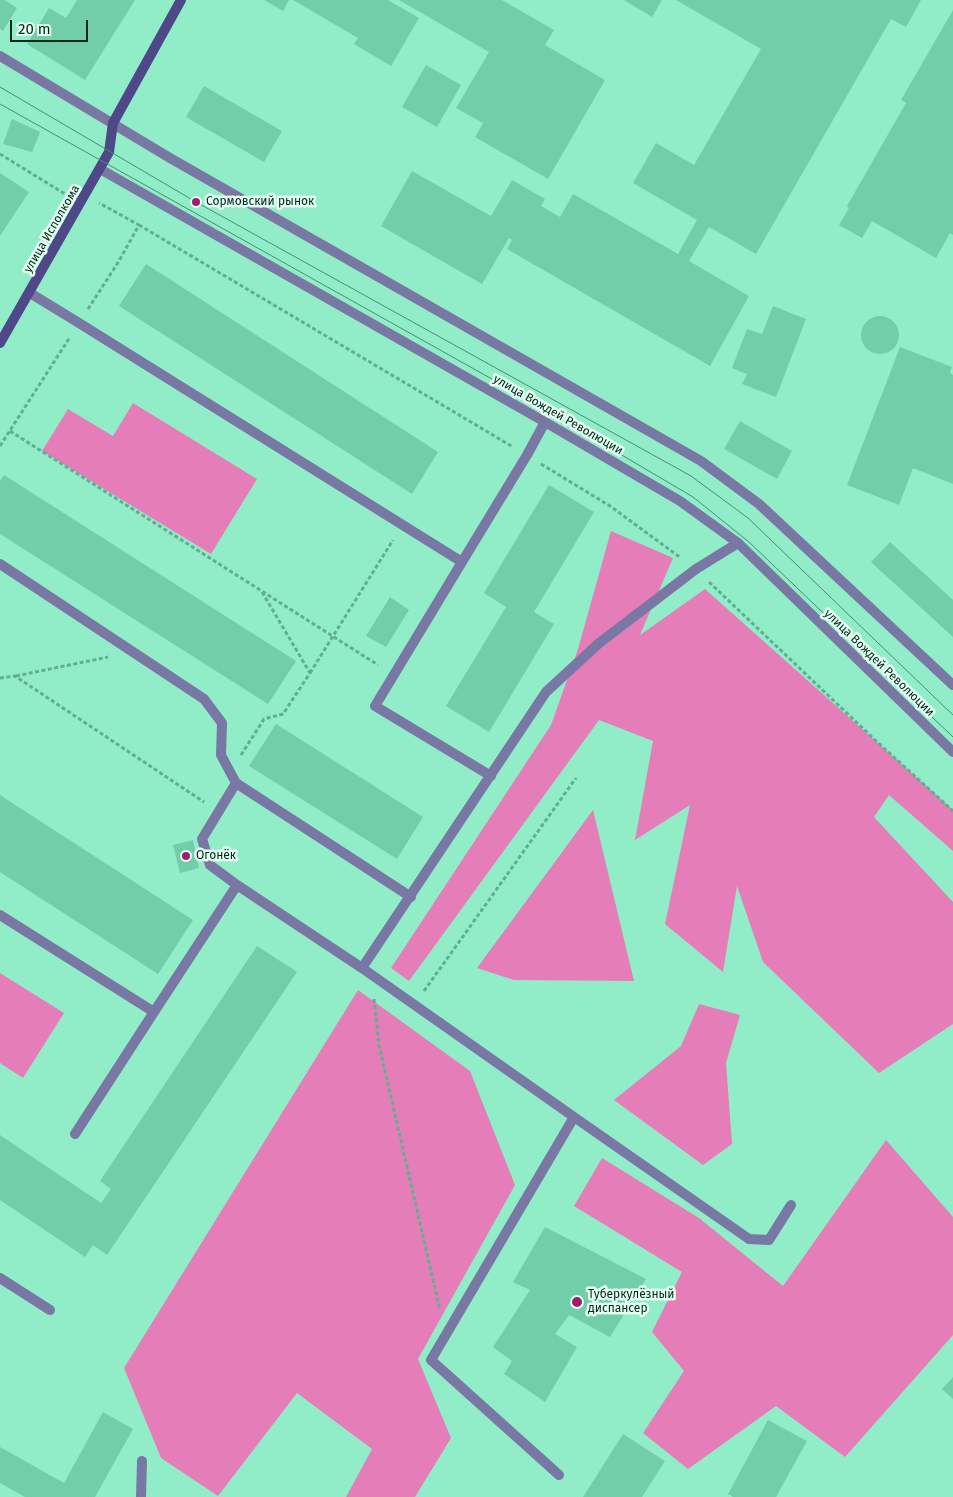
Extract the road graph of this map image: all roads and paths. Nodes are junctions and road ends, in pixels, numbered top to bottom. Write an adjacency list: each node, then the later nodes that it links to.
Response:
1 (181, 0): 3 (street, улица Исполкома)
2 (0, 56): 3 (street)
3 (114, 123): 5 (street, улица Исполкома); 25 (street)
4 (0, 154): 6 (path)
5 (100, 169): 6 (street, улица Исполкома); 10 (street, улица Вождей Революции)
6 (81, 204): 8 (street, улица Исполкома)
7 (139, 225): 12 (path)
8 (30, 293): 9 (street, улица Исполкома); 13 (street)
9 (0, 343)
10 (545, 422): 12 (street); 14 (street, улица Вождей Революции)
11 (10, 431): 18 (path)
12 (527, 455): 15 (street); 17 (path)
13 (402, 525): 15 (street); 19 (path)
14 (738, 543): 17 (street); 26 (street, улица Вождей Революции)
15 (462, 562): 22 (street)
16 (0, 564): 20 (street)
17 (696, 570): 28 (street); 32 (path)
18 (262, 592): 19 (path); 21 (path)
19 (333, 636): 21 (path); 22 (path)
20 (132, 651): 23 (path); 27 (street)
21 (310, 673): 27 (path)
22 (393, 674): 28 (street)
23 (16, 676): 24 (path); 31 (path)
24 (0, 678)
25 (953, 685)
26 (953, 752)
27 (230, 773): 30 (street)
28 (491, 776): 34 (street)
29 (576, 778): 38 (path)
30 (236, 783): 33 (street); 34 (street)
31 (210, 806)
32 (953, 811)
33 (237, 885): 36 (street); 39 (street)
34 (411, 897): 36 (street)
35 (0, 914): 39 (street)
36 (362, 968): 37 (street)
37 (372, 976): 38 (street); 45 (path)
38 (413, 1005): 40 (street)
39 (154, 1012): 41 (street)
40 (574, 1117): 42 (street); 45 (street)
41 (75, 1134)
42 (791, 1205)
43 (0, 1278): 44 (street)
44 (50, 1310)
45 (446, 1337): 47 (street)
46 (142, 1460): 48 (street)
47 (559, 1475)
48 (142, 1497)

